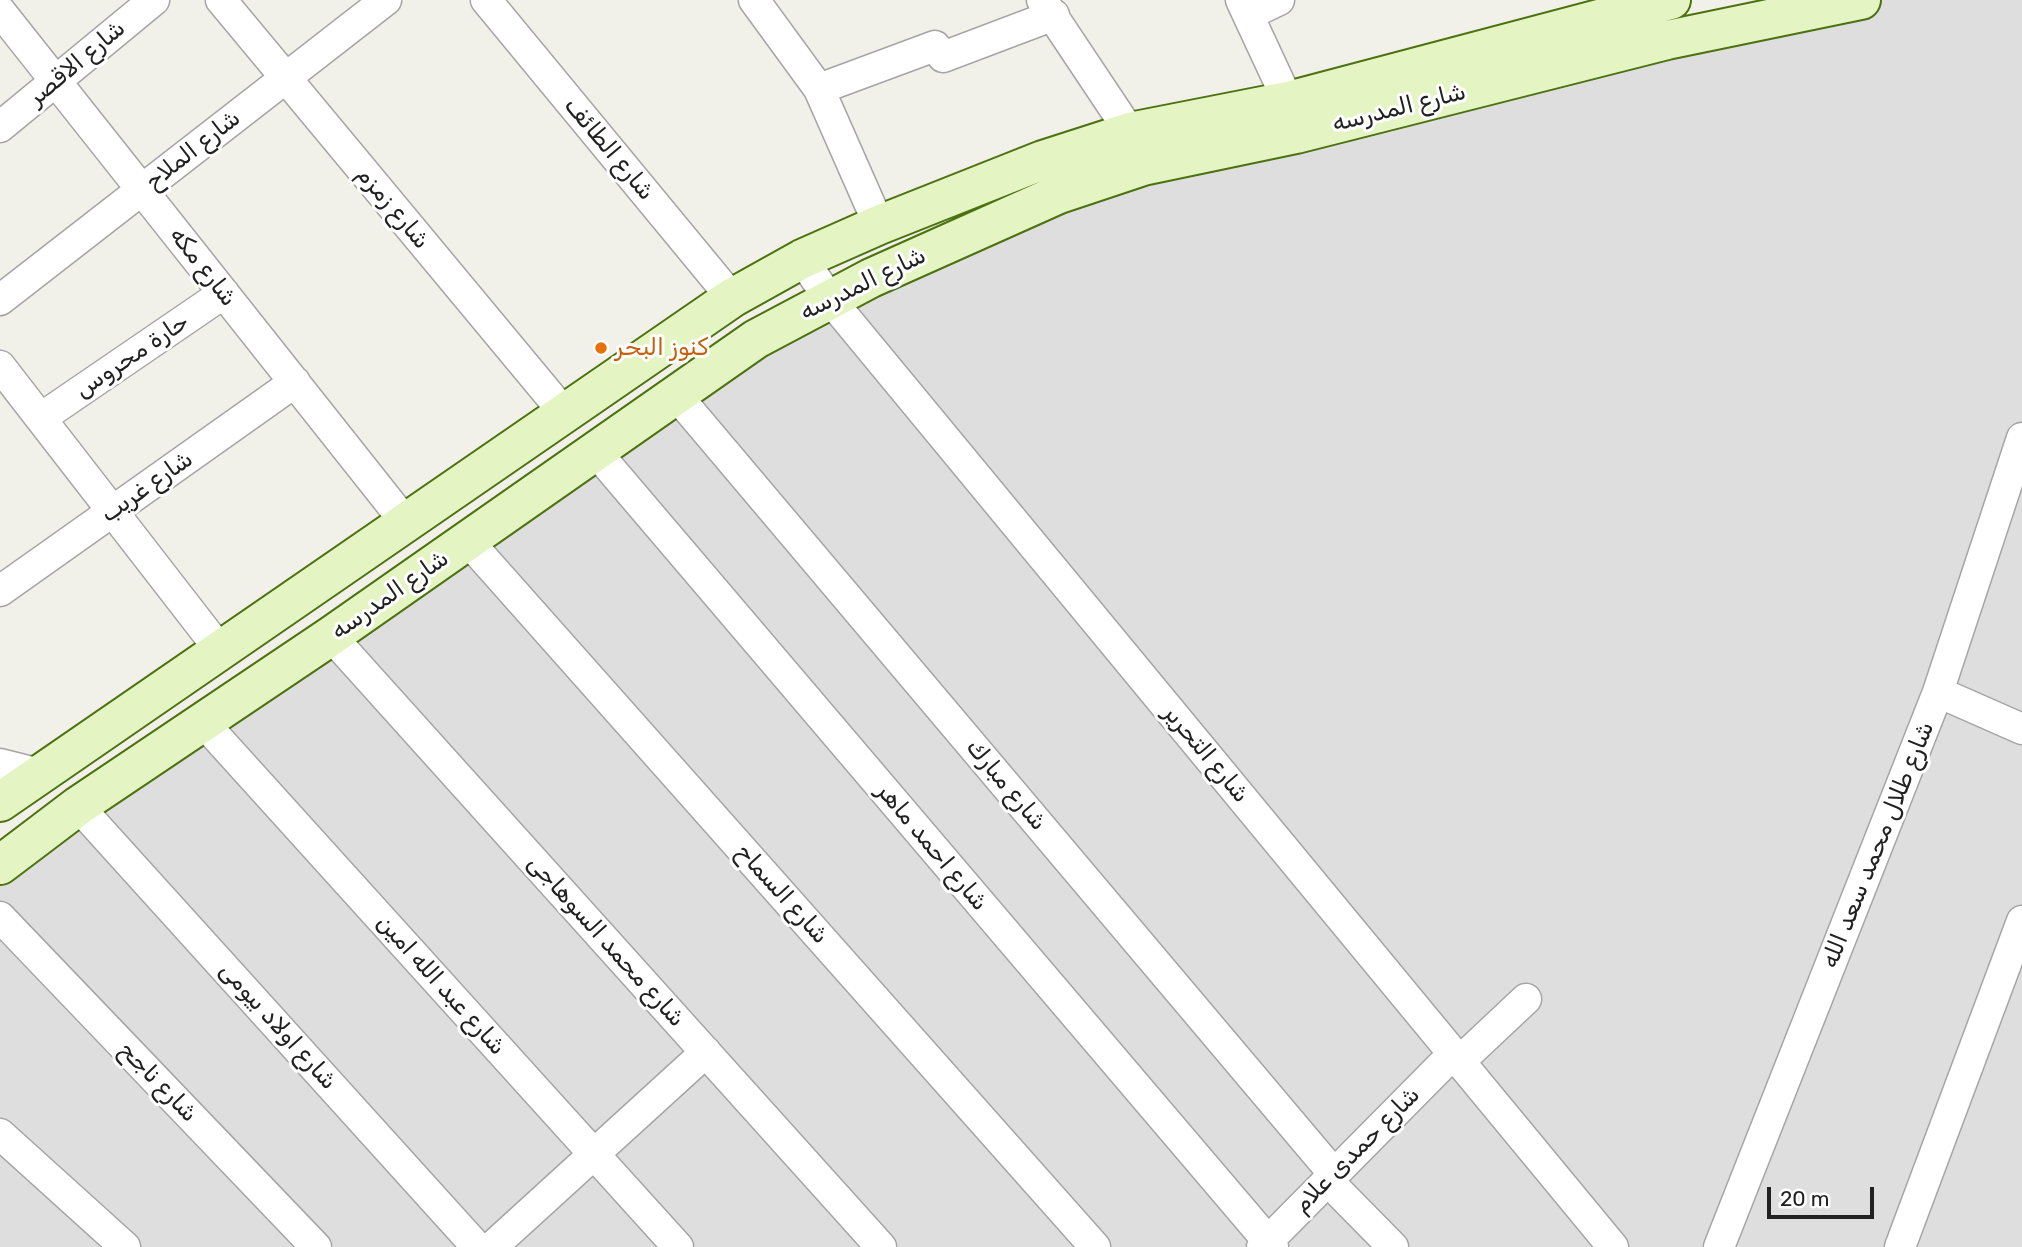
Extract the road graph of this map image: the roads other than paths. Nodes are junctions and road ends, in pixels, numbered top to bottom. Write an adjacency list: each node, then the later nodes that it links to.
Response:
1 (154, 0): 13 (street, شارع الاقصر)
2 (221, 0): 12 (street, شارع زمزم)
3 (386, 0): 12 (street, شارع الملاح)
4 (486, 0): 22 (street, شارع الطائف)
5 (754, 0): 14 (street)
6 (1279, 0): 9 (street)
7 (1861, 0): 17 (main road, شارع المدرسه)
8 (1663, 1): 15 (main road, شارع المدرسه)
9 (1245, 7): 15 (street)
10 (1048, 8): 14 (street); 17 (street)
11 (0, 11): 13 (street, شارع مكه)
12 (286, 79): 18 (street, شارع الملاح); 28 (street, شارع زمزم)
13 (55, 81): 16 (street, شارع الاقصر); 18 (street, شارع مكه)
14 (819, 89): 19 (street)
15 (1289, 101): 17 (main road, شارع المدرسه)
16 (0, 127)
17 (1136, 149): 19 (main road, شارع المدرسه); 23 (main road, شارع المدرسه)
18 (142, 190): 21 (street, شارع مكه); 24 (street, شارع الملاح)
19 (879, 225): 20 (main road, شارع المدرسه)
20 (802, 259): 22 (main road, شارع المدرسه); 23 (street, شارع التحرير)
21 (224, 293): 26 (street, شارع مكه); 29 (street, حارة محروس)
22 (732, 298): 28 (main road, شارع المدرسه)
23 (829, 298): 27 (main road, شارع المدرسه); 50 (street, شارع التحرير)
24 (0, 300)
25 (0, 366): 29 (street)
26 (295, 382): 32 (street, شارع غريب); 33 (street, شارع مكه)
27 (677, 396): 31 (main road, شارع المدرسه); 53 (street, شارع مبارك)
28 (566, 415): 33 (main road, شارع المدرسه)
29 (41, 418): 32 (street)
30 (2022, 438): 38 (street, شارع طلال محمد سعد الله)
31 (597, 453): 34 (main road, شارع المدرسه); 54 (street, شارع احمد ماهر)
32 (113, 511): 35 (street, شارع غريب); 37 (street)
33 (406, 523): 37 (main road, شارع المدرسه)
34 (468, 541): 36 (main road, شارع المدرسه); 61 (street, شارع السماح)
35 (0, 591)
36 (331, 636): 39 (main road, شارع المدرسه); 49 (street, شارع محمد السوهاجى)
37 (220, 650): 42 (main road, شارع المدرسه)
38 (1938, 692): 40 (street); 64 (street, شارع طلال محمد سعد الله)
39 (204, 722): 44 (main road, شارع المدرسه); 52 (street, شارع عبد الله امين)
40 (2022, 729)
41 (0, 764): 42 (street)
42 (40, 775): 43 (main road, شارع المدرسه)
43 (0, 802)
44 (78, 806): 45 (main road, شارع المدرسه); 57 (street, شارع اولاد بيومى)
45 (0, 865)
46 (0, 917): 56 (street, شارع ناجح)
47 (2022, 921): 65 (street)
48 (1526, 999): 50 (street, شارع حمدى علام)
49 (706, 1052): 52 (street); 60 (street, شارع محمد السوهاجى)
50 (1457, 1057): 53 (street, شارع حمدى علام); 63 (street, شارع التحرير)
51 (0, 1134): 55 (street)
52 (594, 1154): 58 (street); 59 (street, شارع عبد الله امين)
53 (1331, 1177): 54 (street, شارع حمدى علام); 62 (street, شارع مبارك)
54 (1267, 1245)
55 (125, 1247)
56 (316, 1247)
57 (477, 1247)
58 (492, 1247)
59 (678, 1247)
60 (881, 1247)
61 (1095, 1247)
62 (1393, 1247)
63 (1612, 1247)
64 (1719, 1247)
65 (1900, 1247)

